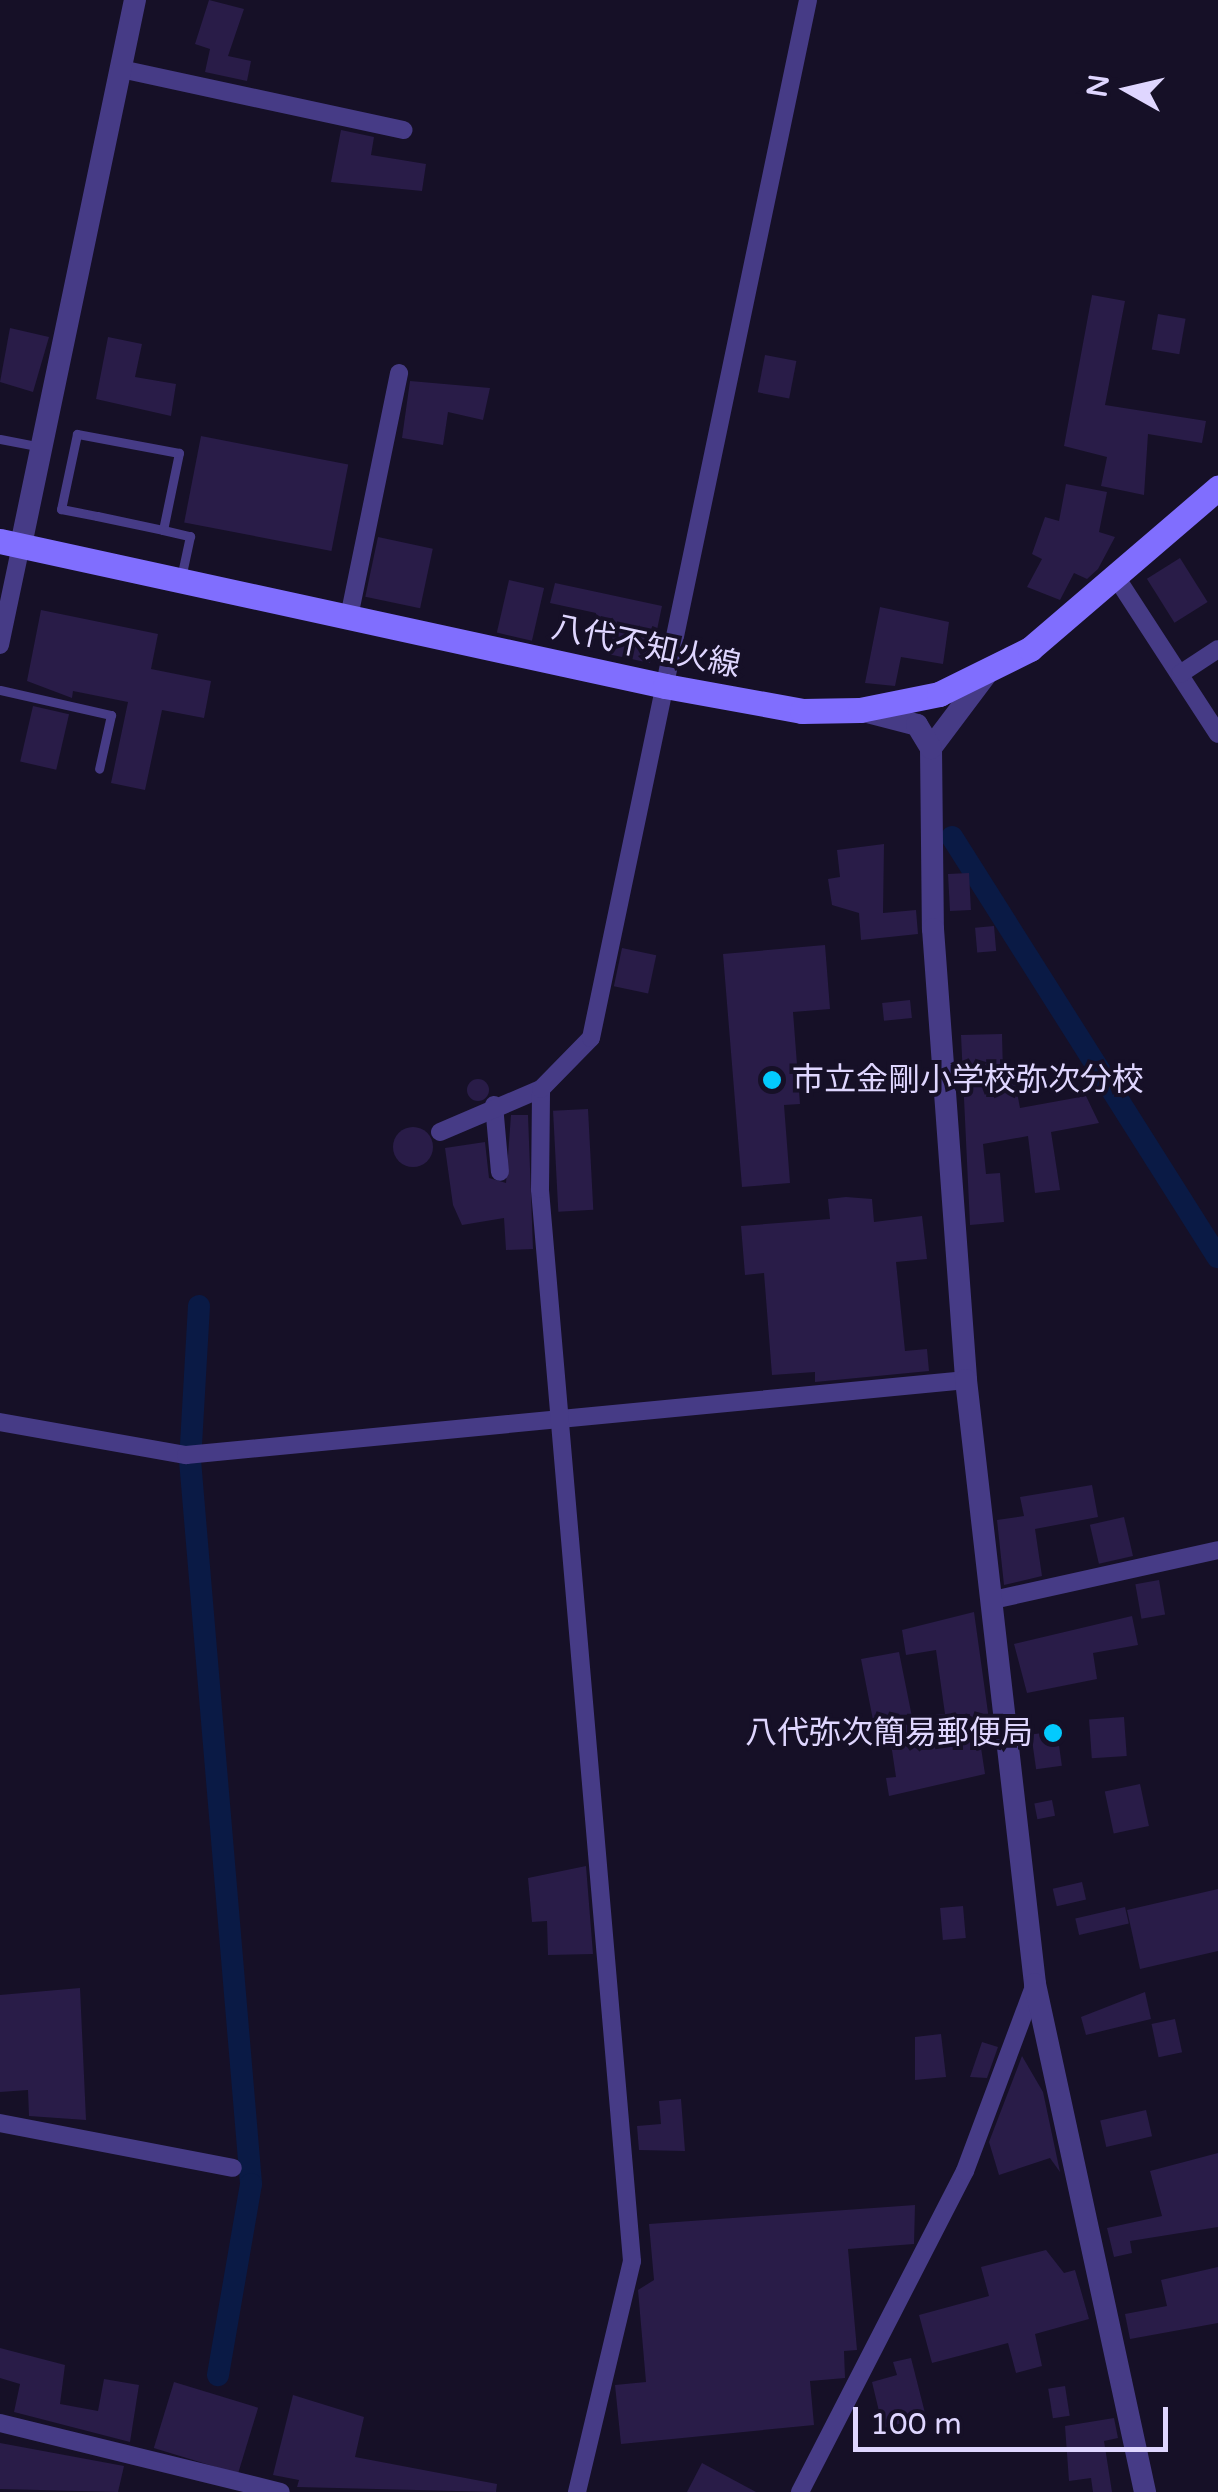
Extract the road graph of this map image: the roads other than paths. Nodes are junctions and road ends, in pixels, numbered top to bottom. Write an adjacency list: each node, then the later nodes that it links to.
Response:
1 (135, 0): 3 (street)
2 (808, 0): 18 (street)
3 (120, 69): 4 (street); 7 (street)
4 (403, 130)
5 (399, 373): 13 (street)
6 (0, 439): 7 (lane)
7 (42, 446): 10 (street)
8 (1218, 488): 11 (main road, 八代不知火線)
9 (163, 530): 9 (lane); 12 (lane)
10 (10, 543): 12 (main road, 八代不知火線); 14 (street)
11 (1116, 577): 16 (street); 17 (main road, 八代不知火線)
12 (180, 580): 13 (main road, 八代不知火線)
13 (349, 617): 18 (main road, 八代不知火線)
14 (0, 645)
15 (1218, 649): 16 (street)
16 (1180, 674): 21 (street)
17 (986, 675): 20 (main road, 八代不知火線); 22 (street)
18 (665, 686): 20 (main road, 八代不知火線); 24 (street)
19 (0, 690): 23 (lane)
20 (860, 710): 22 (street)
21 (1218, 734)
22 (931, 748): 28 (street)
23 (100, 769)
24 (542, 1088): 25 (street); 29 (street)
25 (494, 1105): 26 (street); 27 (street)
26 (440, 1132)
27 (500, 1172)
28 (966, 1380): 29 (street); 32 (street)
29 (562, 1419): 30 (street); 38 (street)
30 (0, 1422)
31 (1218, 1550): 32 (street)
32 (993, 1600): 33 (street)
33 (1034, 1984): 39 (street); 40 (street)
34 (0, 2122): 35 (street)
35 (233, 2168)
36 (0, 2424): 37 (street)
37 (281, 2492)
38 (577, 2492)
39 (800, 2492)
40 (1145, 2492)

